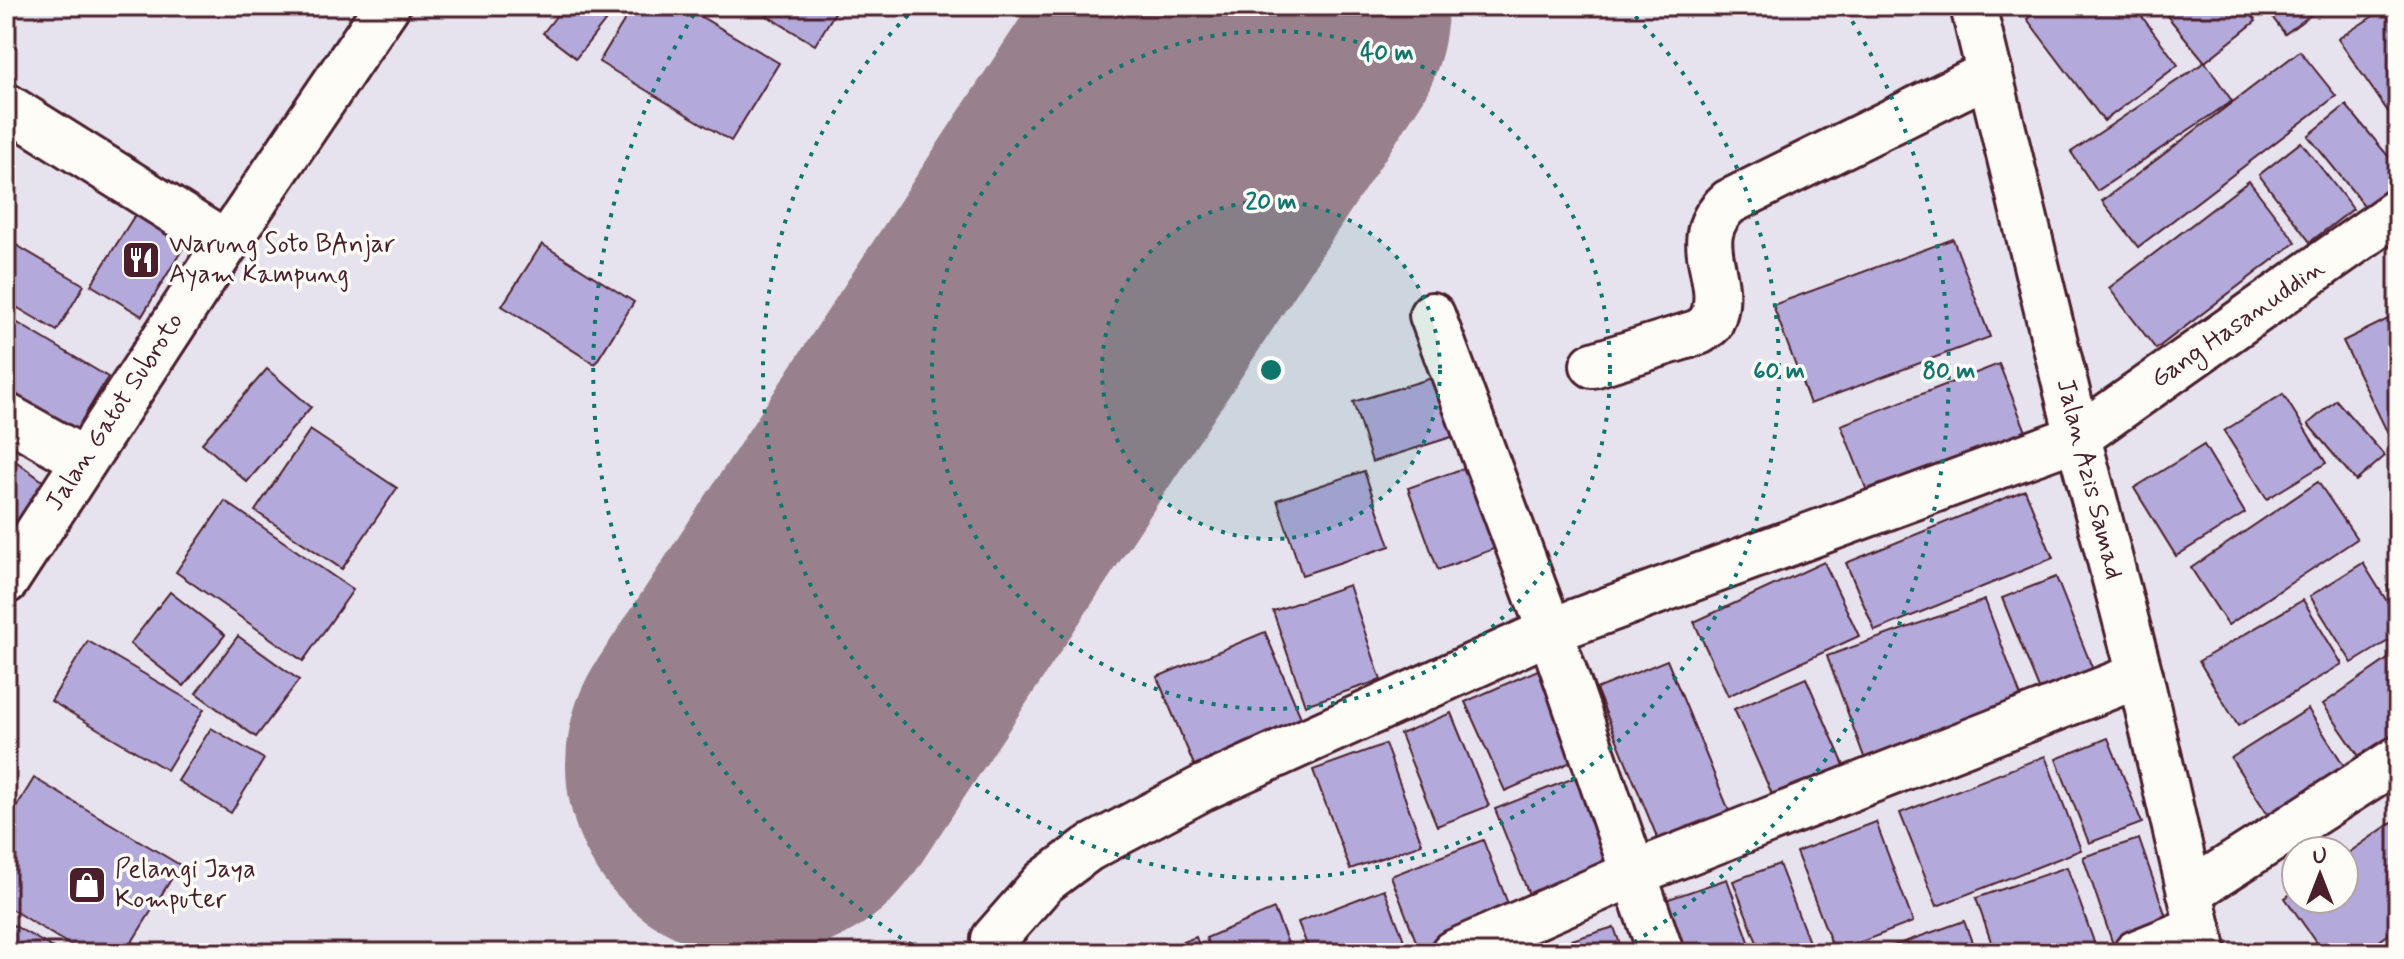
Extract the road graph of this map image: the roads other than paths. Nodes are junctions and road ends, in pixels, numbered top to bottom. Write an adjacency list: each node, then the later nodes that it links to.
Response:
1 (387, 6): 6 (street, Jalan Gatot Subroto)
2 (1973, 6): 3 (street, Jalan Azis Samad)
3 (1990, 73): 8 (street); 10 (street, Jalan Azis Samad)
4 (6, 106): 6 (street)
5 (2398, 211): 10 (street, Gang Hasanuddin)
6 (226, 244): 11 (street, Jalan Gatot Subroto)
7 (1432, 315): 13 (street)
8 (1593, 365)
9 (6, 416): 11 (street)
10 (2078, 437): 13 (street, Gang Hasanuddin); 14 (street, Jalan Azis Samad)
11 (84, 460): 12 (street, Jalan Gatot Subroto)
12 (6, 581)
13 (1550, 631): 16 (street); 18 (street, Gang Hasanuddin)
14 (2140, 675): 16 (street); 17 (street, Jalan Azis Samad)
15 (2398, 759): 17 (street)
16 (1632, 874): 19 (street); 20 (street)
17 (2197, 924): 21 (street)
18 (994, 939)
19 (1453, 953)
20 (1661, 953)
21 (2136, 953)

